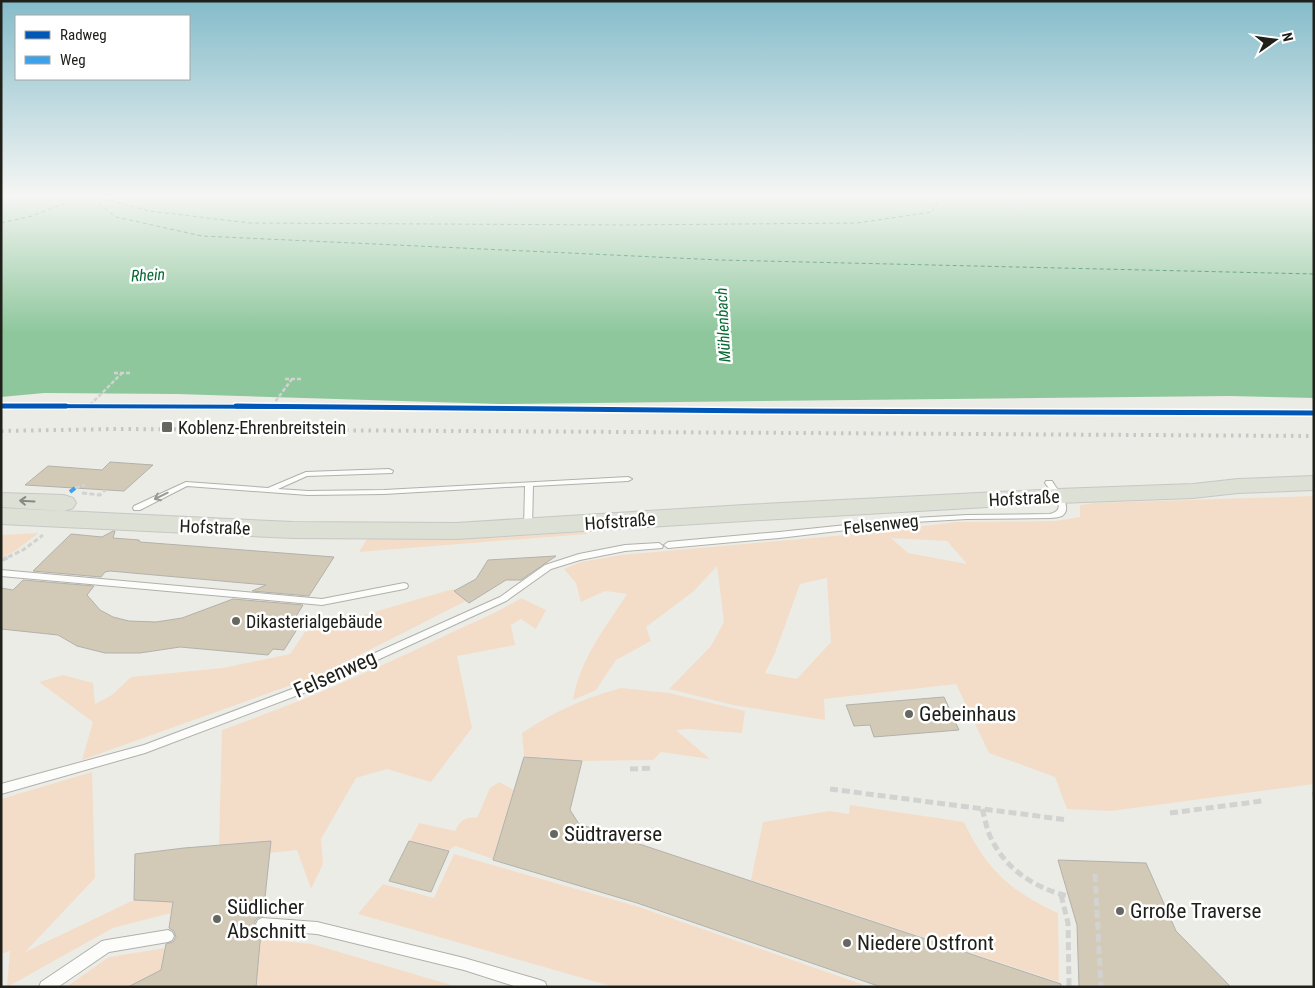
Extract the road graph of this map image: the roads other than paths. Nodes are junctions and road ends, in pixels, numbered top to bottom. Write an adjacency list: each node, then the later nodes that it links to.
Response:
1 (389, 471): 6 (lane)
2 (628, 479): 4 (lane)
3 (1314, 483): 5 (main road, Hofstraße)
4 (529, 484): 6 (lane); 11 (lane)
5 (1238, 486): 7 (main road, Hofstraße); 7 (main road, Hofstraße)
6 (268, 490): 9 (lane, one-way to 9)
7 (1054, 490): 11 (main road, Hofstraße); 14 (lane, Felsenweg)
8 (1, 500): 9 (main road, Hofstraße, one-way to 8)
9 (137, 508): 11 (main road, Hofstraße)
10 (1, 516): 11 (main road, Hofstraße)
11 (528, 520)
12 (1, 573): 13 (lane)
13 (404, 586)
14 (1, 789)
15 (262, 924): 18 (lane)
16 (168, 936): 17 (lane)
17 (46, 987)
18 (540, 987)

